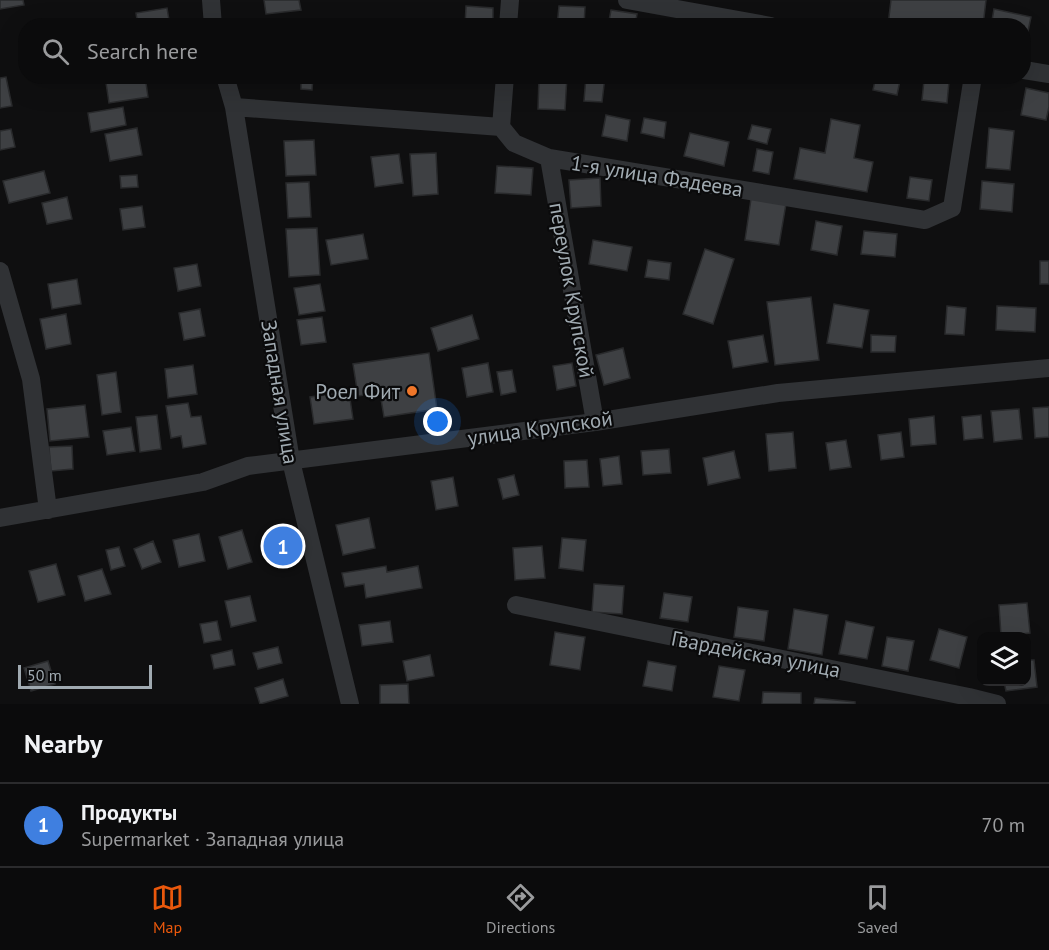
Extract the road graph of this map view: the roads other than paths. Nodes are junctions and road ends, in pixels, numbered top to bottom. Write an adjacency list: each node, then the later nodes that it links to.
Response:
1 (211, 0): 4 (street)
2 (510, 0): 5 (street)
3 (627, 0): 6 (street)
4 (212, 18)
5 (509, 18)
6 (727, 18)
7 (1031, 71): 8 (street)
8 (1049, 74)
9 (227, 84): 12 (street, Западная улица)
10 (504, 84): 13 (street)
11 (972, 84): 14 (street, 1-я улица Фадеева)
12 (234, 107): 13 (street); 18 (street, Западная улица)
13 (501, 127): 14 (street, 1-я улица Фадеева)
14 (549, 158): 17 (street, переулок Крупской)
15 (0, 272): 19 (street)
16 (1049, 368): 17 (street, улица Крупской)
17 (596, 422): 18 (street, улица Крупской)
18 (291, 460): 19 (street, улица Крупской); 22 (street, Западная улица)
19 (48, 510): 20 (street, улица Крупской)
20 (0, 518)
21 (516, 606): 23 (street, Гвардейская улица)
22 (350, 704)
23 (997, 704)

